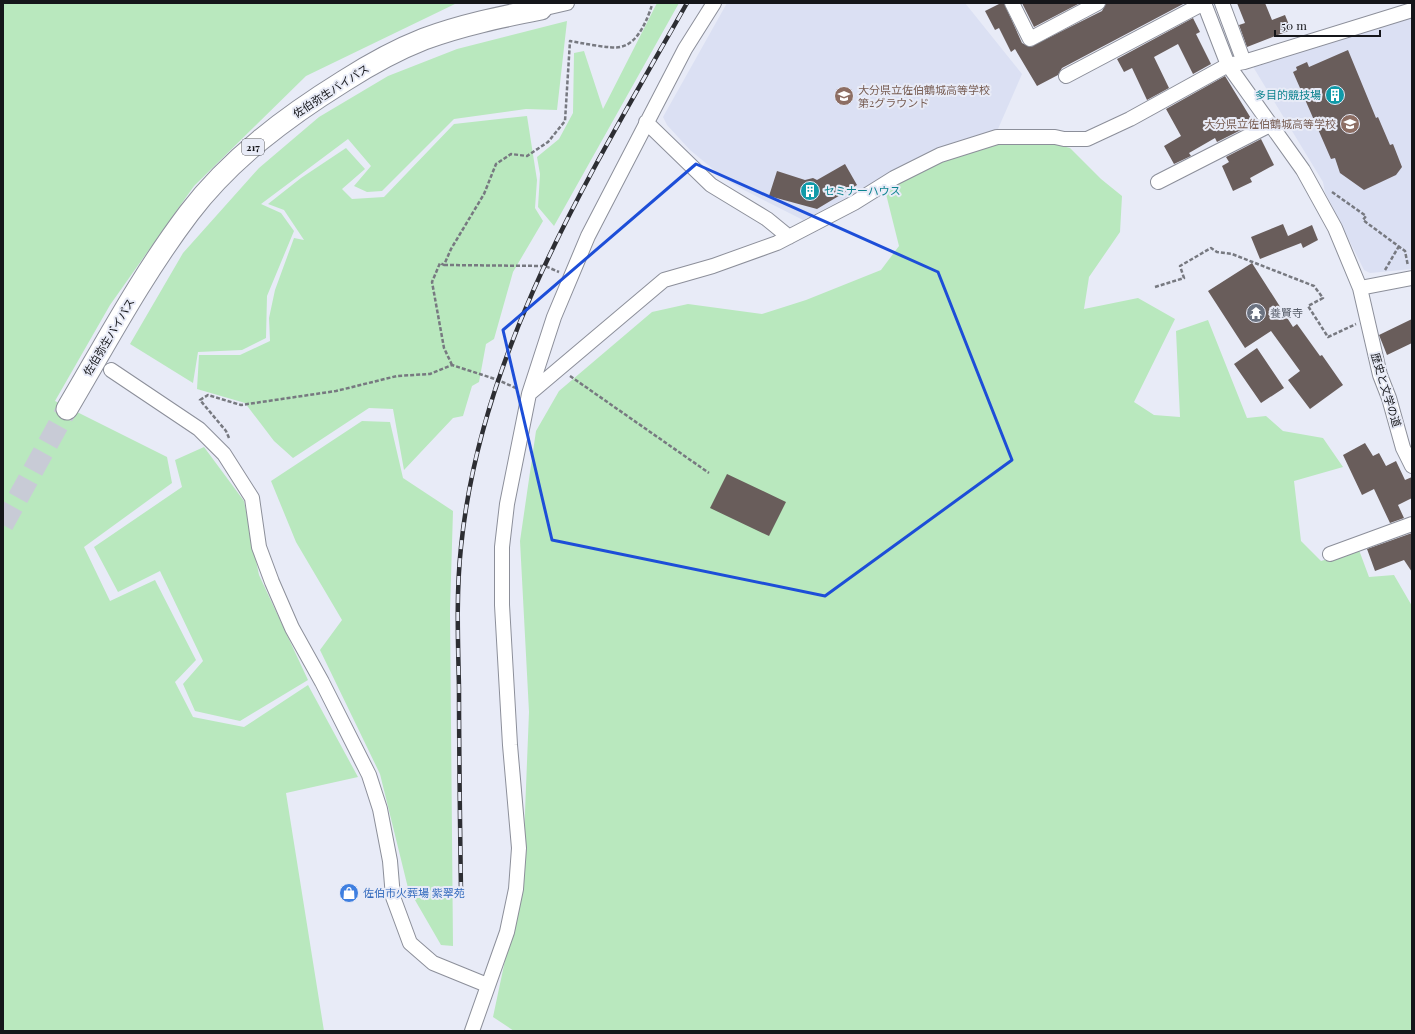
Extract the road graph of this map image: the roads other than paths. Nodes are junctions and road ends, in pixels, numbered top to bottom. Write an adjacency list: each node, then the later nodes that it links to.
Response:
1 (567, 3): 7 (street)
2 (714, 3): 12 (street)
3 (1012, 3): 4 (street)
4 (1098, 3)
5 (1204, 3): 10 (street, 歴史と文学の道); 11 (street)
6 (1222, 3): 9 (street)
7 (541, 9): 20 (highway, 佐伯弥生バイパス / 217)
8 (1412, 10): 9 (street)
9 (1244, 62): 10 (street)
10 (1228, 65): 13 (street, 歴史と文学の道); 15 (street)
11 (1066, 76)
12 (646, 122): 15 (street); 19 (street)
13 (1270, 125): 14 (street); 17 (street, 歴史と文学の道)
14 (1158, 182)
15 (789, 237): 19 (street)
16 (1411, 278): 17 (street)
17 (1360, 288): 21 (street, 歴史と文学の道)
18 (111, 370): 24 (street)
19 (529, 394): 24 (street)
20 (67, 409)
21 (1412, 466)
22 (1412, 524): 23 (street)
23 (1330, 554)
24 (488, 986): 25 (street)
25 (472, 1031)

